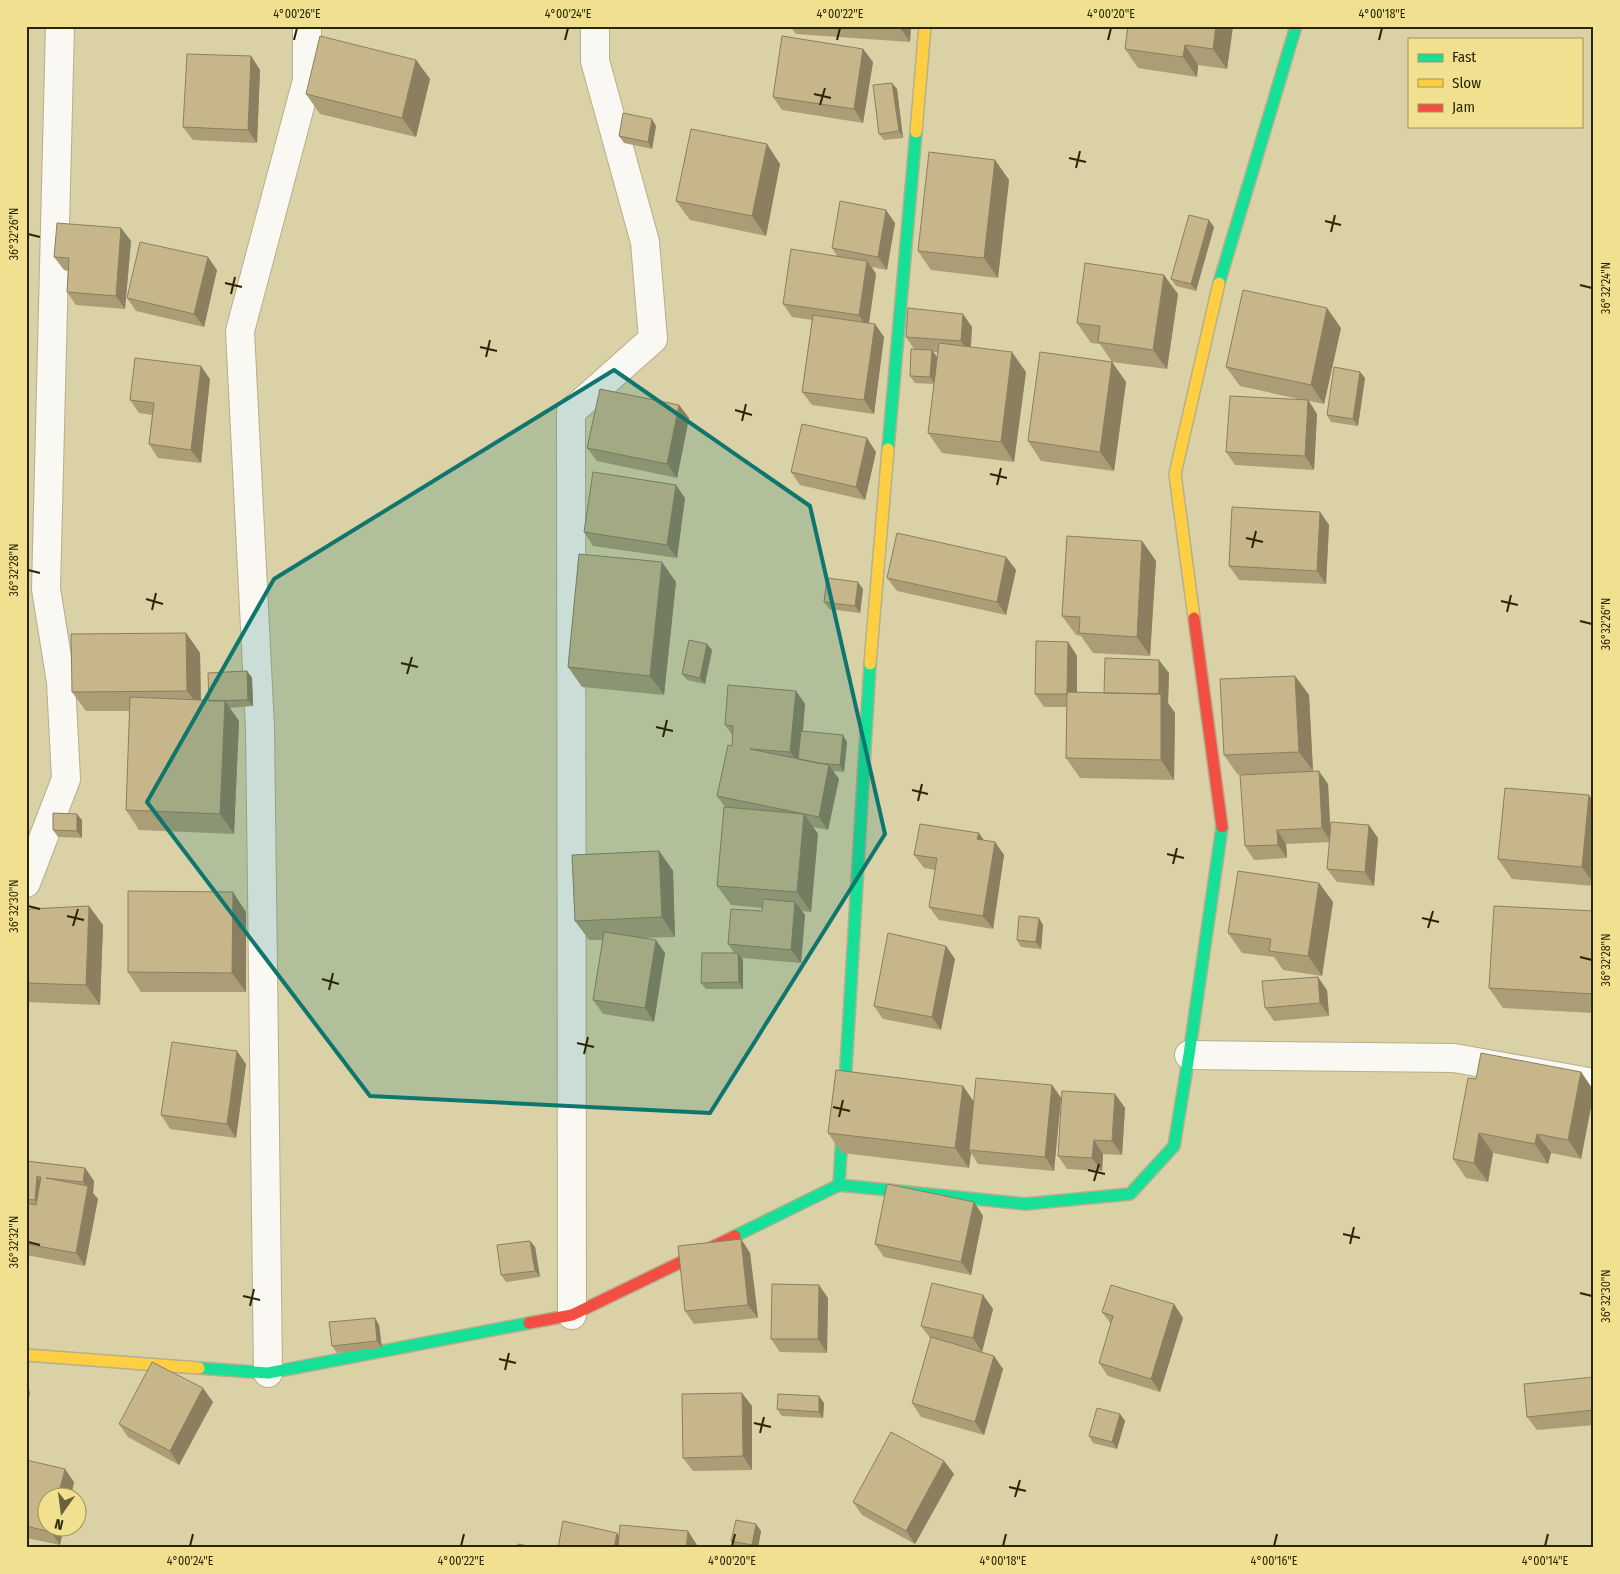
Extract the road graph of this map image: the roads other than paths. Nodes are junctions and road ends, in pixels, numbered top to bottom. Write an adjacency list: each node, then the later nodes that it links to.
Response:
1 (60, 26): 6 (street)
2 (307, 26): 12 (street)
3 (595, 26): 10 (street)
4 (925, 26): 9 (street)
5 (1296, 26): 7 (street)
6 (26, 883)
7 (1189, 1055): 8 (street); 9 (street)
8 (1594, 1083)
9 (839, 1185): 10 (street)
10 (572, 1315): 12 (street)
11 (26, 1355): 12 (street)
12 (268, 1373)

